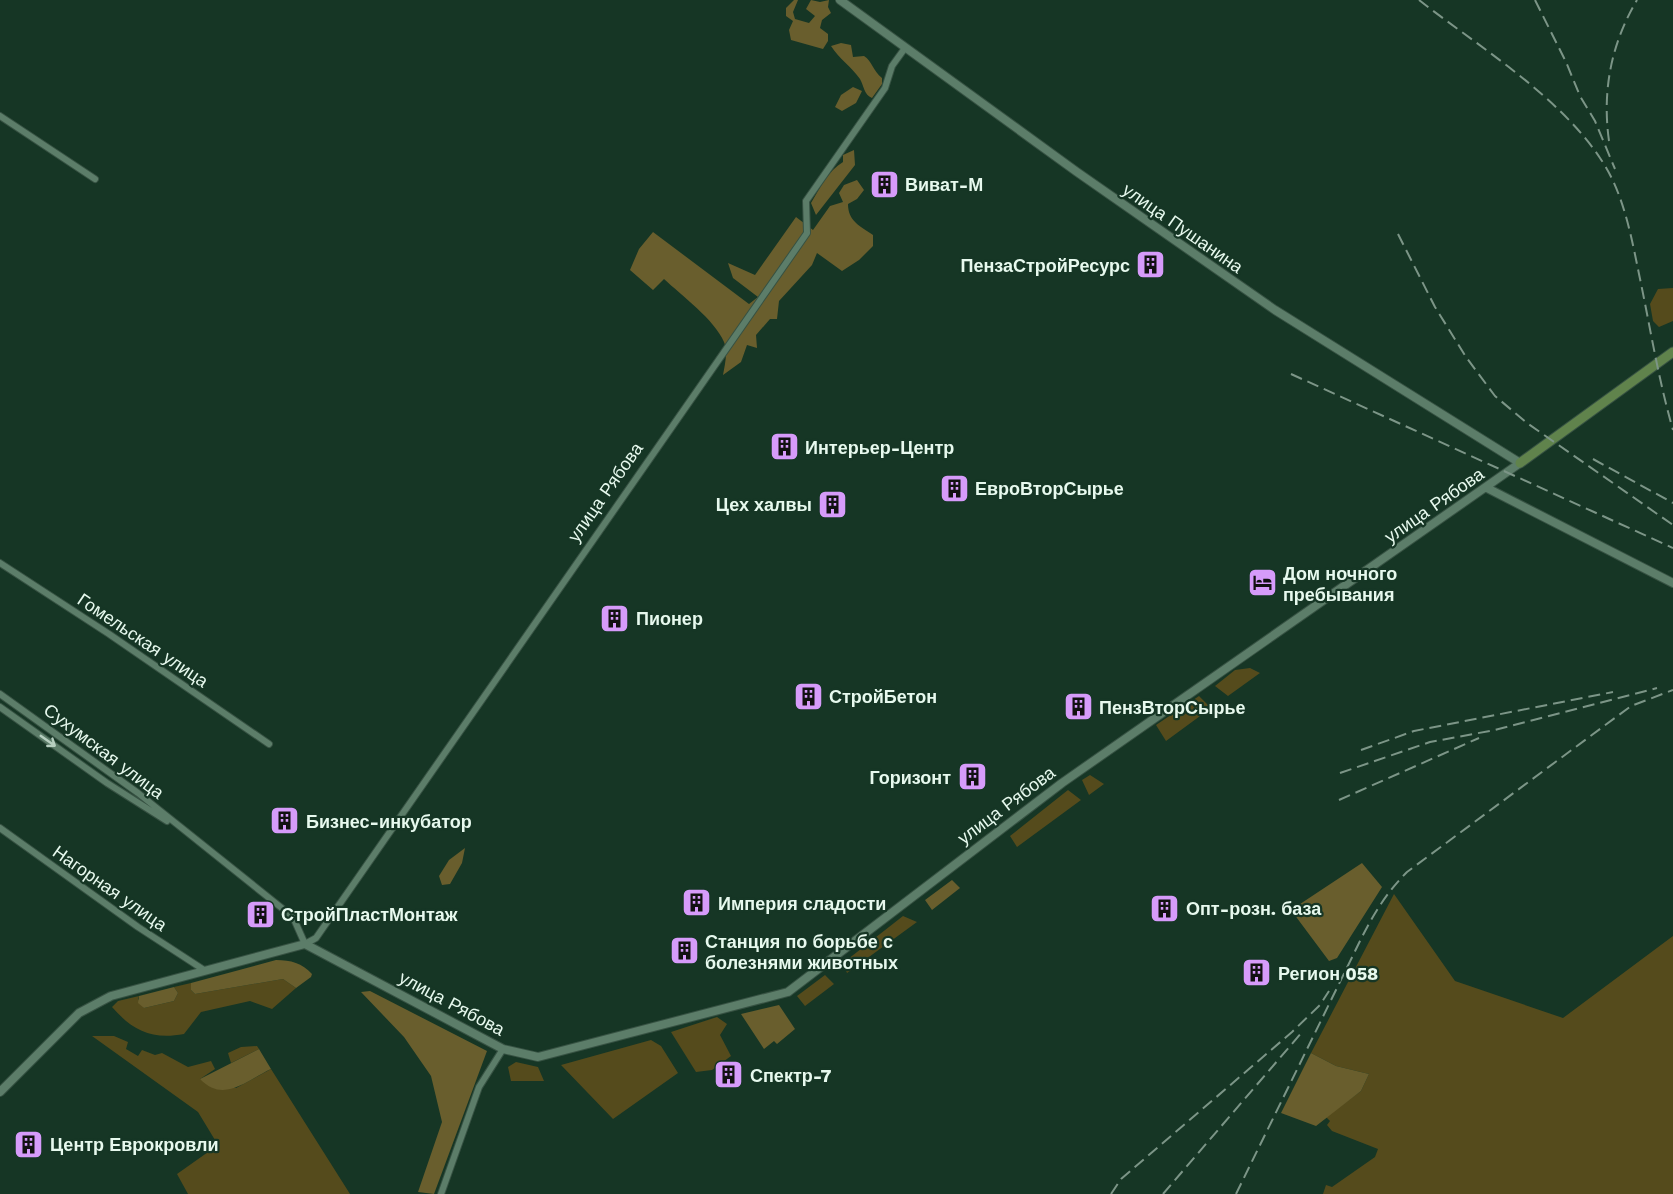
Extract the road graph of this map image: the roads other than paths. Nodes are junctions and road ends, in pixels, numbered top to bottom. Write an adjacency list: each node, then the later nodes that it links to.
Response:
1 (840, 0): 2 (street, улица Пушанина)
2 (905, 48): 6 (street, улица Пушанина); 15 (street, улица Рябова)
3 (0, 116): 4 (street)
4 (94, 179)
5 (1673, 352): 6 (main road, улица Рябова)
6 (1520, 463): 7 (street, улица Рябова)
7 (1487, 488): 9 (street); 17 (street, улица Рябова)
8 (0, 563): 12 (street, Гомельская улица)
9 (1673, 583)
10 (0, 694): 14 (street, Сухумская улица)
11 (0, 707): 14 (street, Сухумская улица, one-way to 14)
12 (268, 744)
13 (0, 828): 16 (street, Нагорная улица)
14 (188, 834): 15 (street, Сухумская улица)
15 (305, 944): 16 (street, улица Рябова); 17 (street, улица Рябова)
16 (204, 970): 18 (street, улица Рябова)
17 (503, 1049): 19 (street)
18 (0, 1092)
19 (441, 1194)

